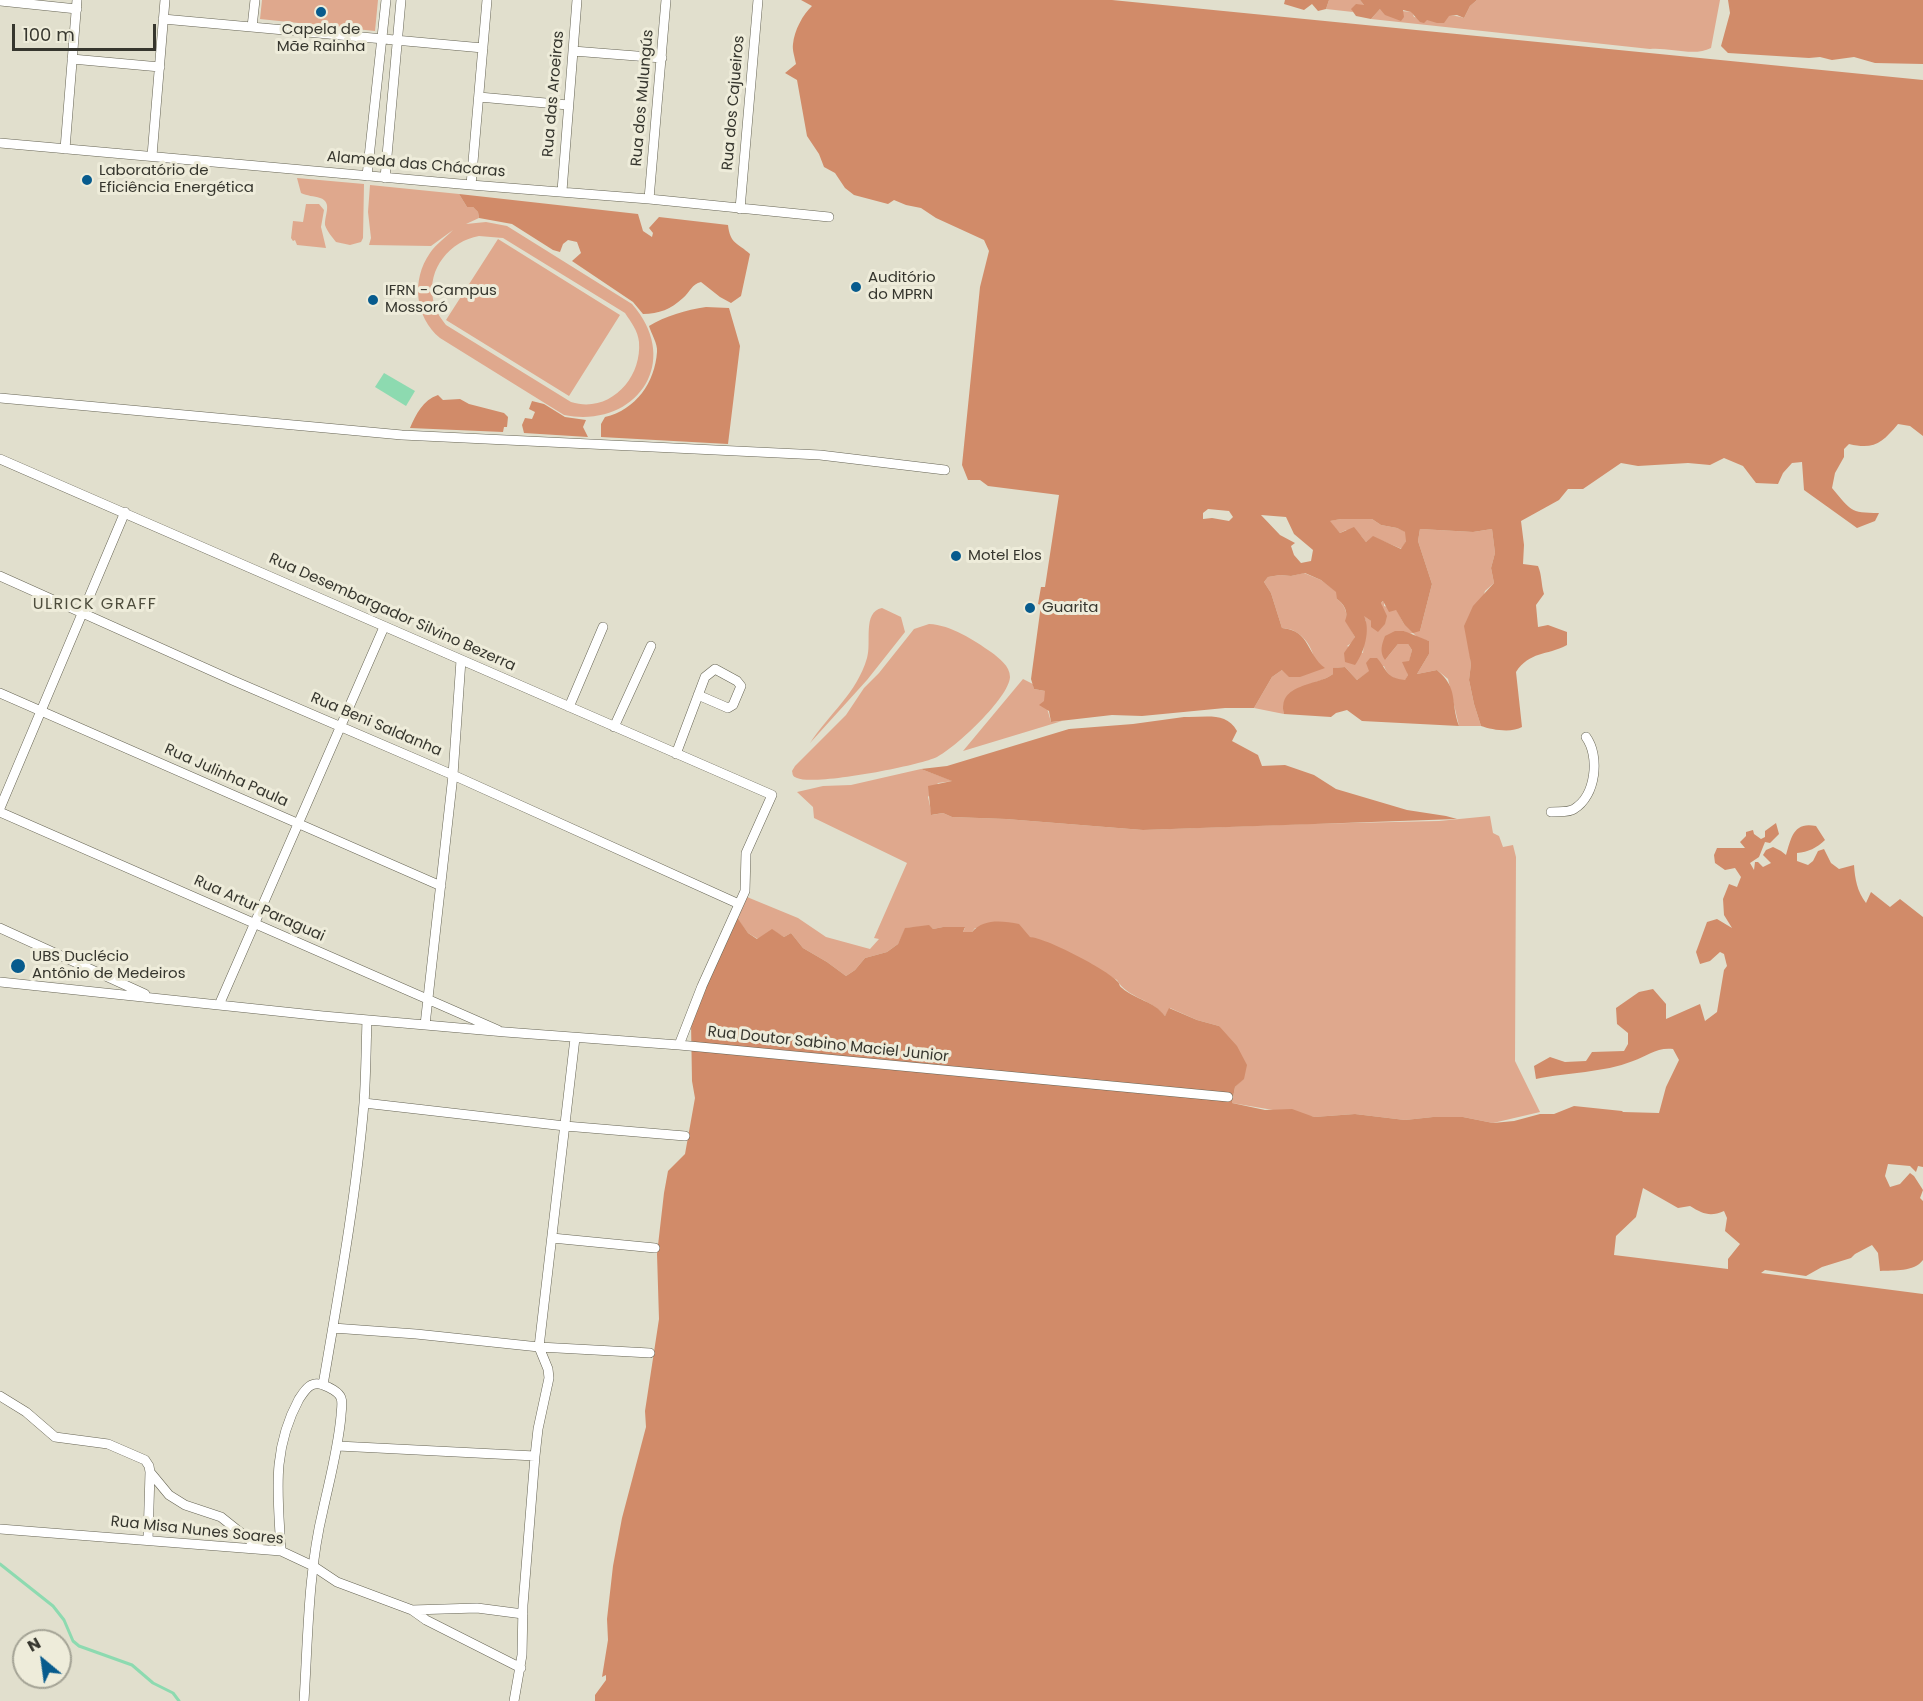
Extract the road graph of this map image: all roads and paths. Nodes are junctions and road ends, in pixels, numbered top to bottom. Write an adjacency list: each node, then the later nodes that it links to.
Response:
1 (165, 0): 11 (street)
2 (255, 0): 12 (street)
3 (386, 0): 13 (street)
4 (401, 0): 14 (street)
5 (487, 0): 15 (street)
6 (577, 0): 16 (street, Rua das Aroeiras)
7 (666, 0): 17 (street, Rua dos Mulungús)
8 (758, 0): 30 (street, Rua dos Cajueiros)
9 (0, 1): 10 (street)
10 (77, 4): 18 (street)
11 (163, 19): 12 (street); 19 (street)
12 (252, 27): 13 (street)
13 (381, 39): 14 (street); 25 (street)
14 (397, 40): 15 (street); 26 (street)
15 (483, 48): 20 (street)
16 (573, 51): 17 (street); 21 (street, Rua das Aroeiras)
17 (662, 58): 29 (street, Rua dos Mulungús)
18 (72, 59): 19 (street); 23 (street)
19 (160, 67): 24 (street)
20 (479, 97): 21 (street); 27 (street)
21 (568, 105): 28 (street, Rua das Aroeiras)
22 (0, 143): 23 (street, Alameda das Chácaras)
23 (64, 149): 24 (street, Alameda das Chácaras)
24 (152, 156): 25 (street, Alameda das Chácaras)
25 (367, 176): 26 (street, Alameda das Chácaras)
26 (385, 177): 27 (street, Alameda das Chácaras)
27 (471, 185): 28 (street, Alameda das Chácaras)
28 (562, 191): 29 (street, Alameda das Chácaras)
29 (649, 199): 30 (street, Alameda das Chácaras)
30 (740, 209): 31 (street, Alameda das Chácaras)
31 (829, 217)
32 (0, 398): 34 (street)
33 (0, 459): 35 (street, Rua Desembargador Silvino Bezerra)
34 (945, 470)
35 (125, 512): 37 (street); 38 (street, Rua Desembargador Silvino Bezerra)
36 (0, 576): 37 (street, Rua Beni Saldanha)
37 (83, 613): 45 (street); 46 (street, Rua Beni Saldanha)
38 (384, 627): 41 (street, Rua Desembargador Silvino Bezerra); 46 (street)
39 (603, 627): 44 (street)
40 (651, 646): 47 (street)
41 (461, 660): 44 (street, Rua Desembargador Silvino Bezerra); 50 (street)
42 (0, 693): 45 (street, Rua Julinha Paula)
43 (698, 695): 43 (street); 49 (street)
44 (569, 707): 47 (street, Rua Desembargador Silvino Bezerra)
45 (40, 711): 51 (street); 53 (street, Rua Julinha Paula)
46 (341, 726): 50 (street, Rua Beni Saldanha); 53 (street)
47 (614, 727): 49 (street, Rua Desembargador Silvino Bezerra)
48 (1586, 737): 52 (street)
49 (676, 754): 55 (street, Rua Desembargador Silvino Bezerra)
50 (453, 775): 54 (street); 55 (street, Rua Beni Saldanha)
51 (0, 810): 56 (street, Rua Artur Paraguai)
52 (1551, 812)
53 (298, 824): 54 (street, Rua Julinha Paula); 56 (street)
54 (441, 886): 60 (street)
55 (739, 904): 66 (street)
56 (255, 923): 60 (street, Rua Artur Paraguai); 61 (street)
57 (0, 928): 59 (street)
58 (0, 982): 59 (street, Rua Doutor Sabino Maciel Junior)
59 (154, 998): 61 (street, Rua Doutor Sabino Maciel Junior)
60 (427, 999): 63 (street); 64 (street, Rua Artur Paraguai)
61 (219, 1005): 62 (street, Rua Doutor Sabino Maciel Junior)
62 (367, 1020): 63 (street, Rua Doutor Sabino Maciel Junior); 68 (street)
63 (425, 1025): 64 (street, Rua Doutor Sabino Maciel Junior)
64 (505, 1032): 65 (street, Rua Doutor Sabino Maciel Junior)
65 (575, 1038): 66 (street, Rua Doutor Sabino Maciel Junior); 69 (street)
66 (678, 1045): 67 (street, Rua Doutor Sabino Maciel Junior)
67 (1228, 1097)
68 (364, 1102): 69 (street); 73 (street)
69 (565, 1126): 70 (street); 71 (street)
70 (685, 1136)
71 (552, 1238): 72 (street); 74 (street)
72 (655, 1248)
73 (333, 1328): 74 (street); 76 (street)
74 (539, 1347): 75 (street); 79 (street)
75 (650, 1353)
76 (323, 1385): 78 (street); 84 (street)
77 (0, 1396): 80 (street)
78 (338, 1446): 79 (street); 85 (street)
79 (535, 1456): 87 (street)
80 (150, 1472): 82 (street); 83 (street)
81 (0, 1529): 82 (street, Rua Misa Nunes Soares)
82 (148, 1540): 83 (street, Rua Misa Nunes Soares)
83 (261, 1549): 84 (street, Rua Misa Nunes Soares)
84 (281, 1551): 85 (street, Rua Misa Nunes Soares)
85 (313, 1566): 86 (street, Rua Misa Nunes Soares); 89 (street)
86 (412, 1610): 87 (street, Rua Misa Nunes Soares); 88 (street)
87 (523, 1614): 88 (street)
88 (521, 1668): 90 (street)
89 (304, 1701)
90 (514, 1701)

